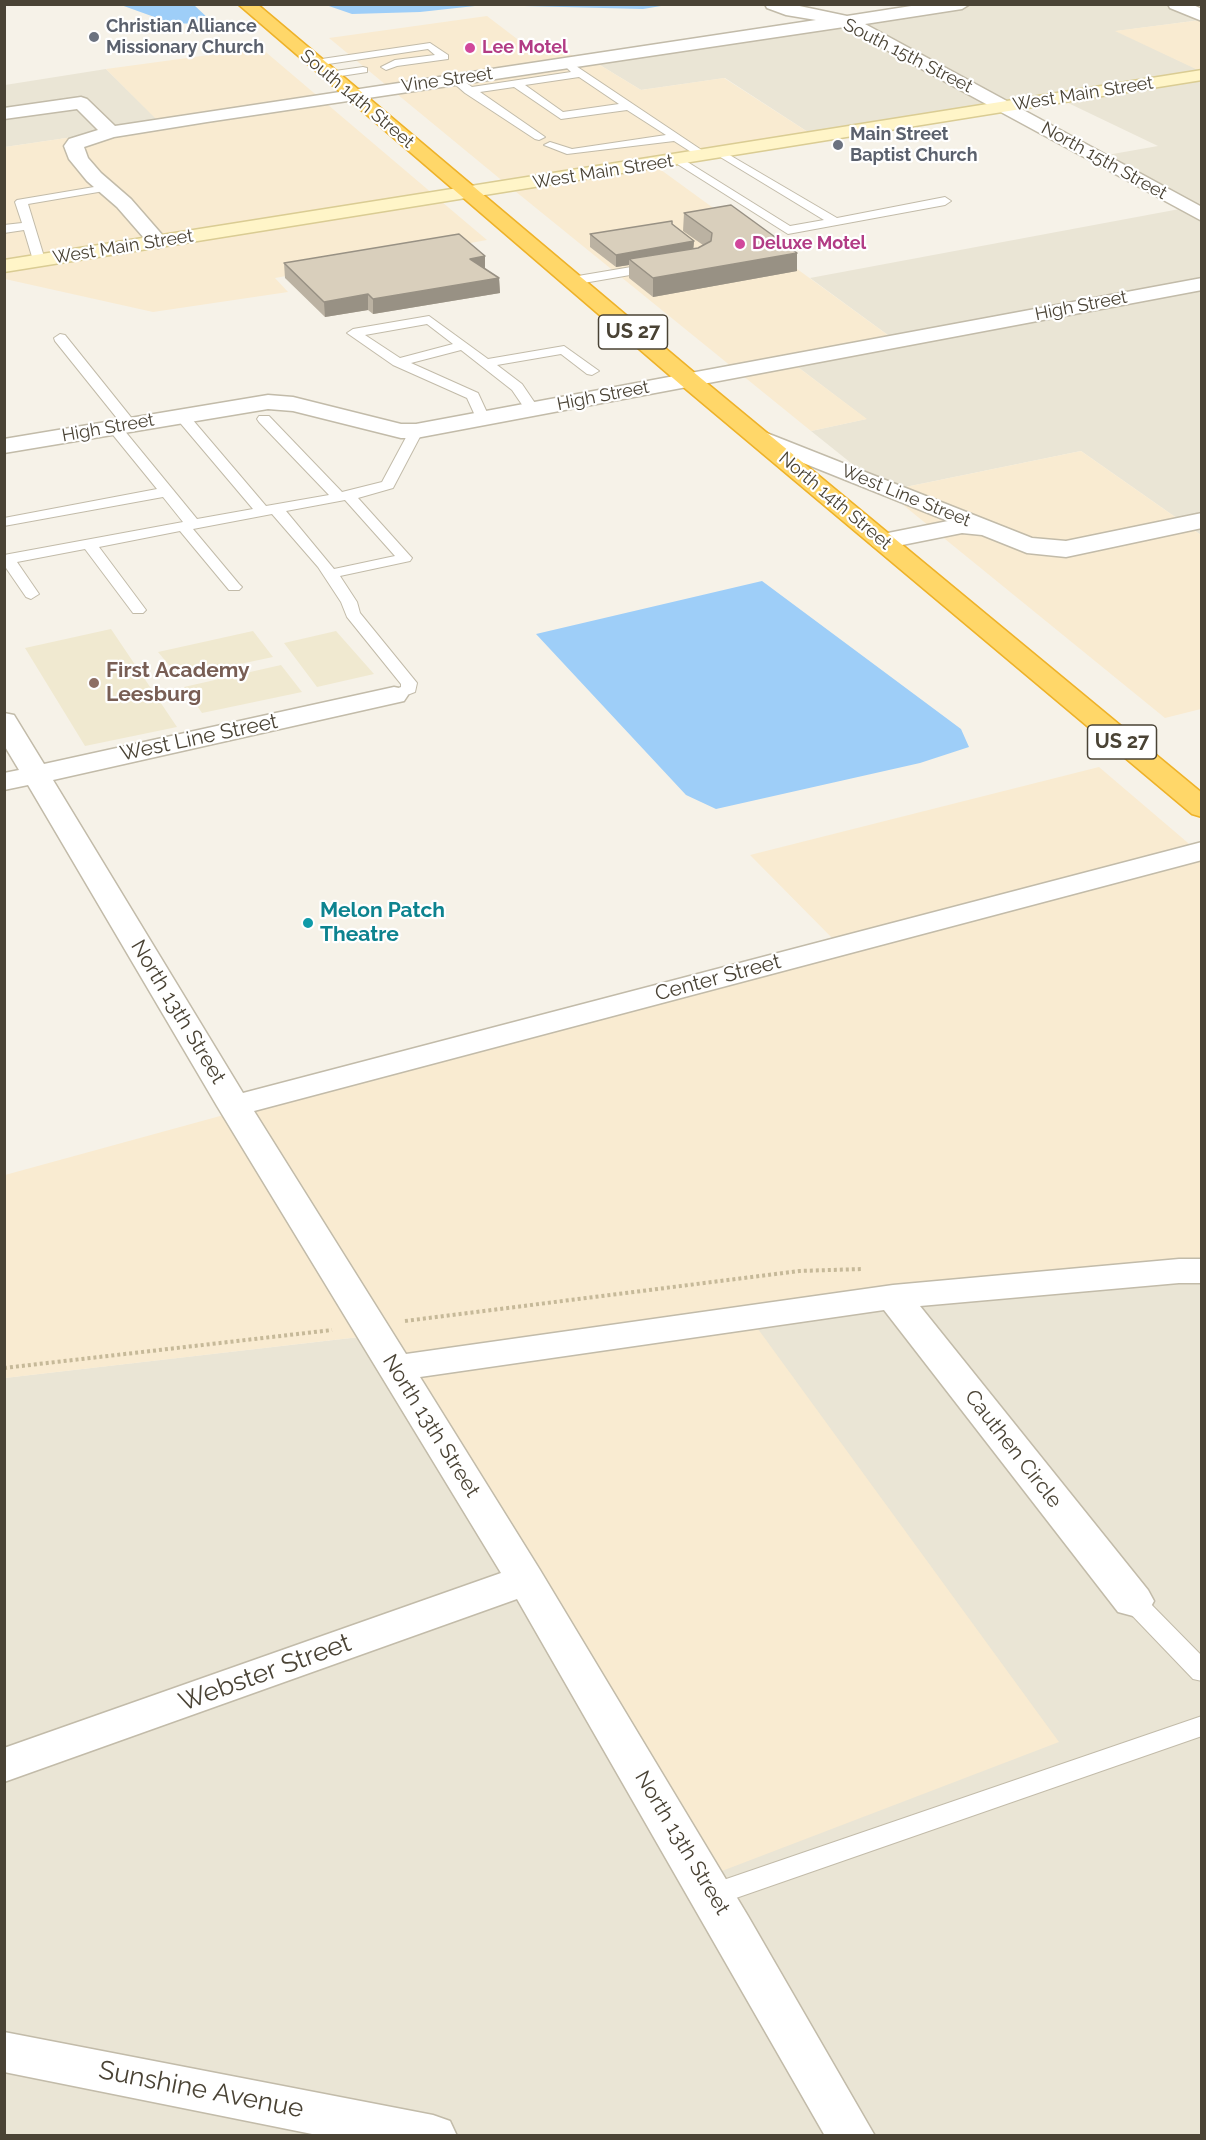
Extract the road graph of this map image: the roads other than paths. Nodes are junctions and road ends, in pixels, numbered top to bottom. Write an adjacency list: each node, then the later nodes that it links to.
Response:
1 (246, 4): 9 (highway, South 14th Street / US 27)
2 (773, 4): 6 (street, South 15th Street)
3 (962, 4): 6 (street, Vine Street)
4 (1176, 4): 5 (street)
5 (1202, 16)
6 (847, 21): 7 (street, Vine Street); 18 (street, South 15th Street)
7 (565, 63): 11 (lane); 13 (street, Vine Street)
8 (386, 67): 9 (lane)
9 (321, 69): 10 (lane); 16 (highway, South 14th Street / US 27)
10 (363, 70)
11 (581, 74): 14 (lane); 17 (lane)
12 (1202, 75): 18 (main road, West Main Street)
13 (454, 79): 15 (lane); 16 (street, Vine Street)
14 (516, 84): 15 (lane); 20 (lane)
15 (469, 91): 21 (lane)
16 (352, 94): 22 (street, Vine Street); 29 (highway, South 14th Street / US 27)
17 (628, 106): 20 (lane); 24 (lane)
18 (1006, 106): 26 (main road, West Main Street); 33 (street, North 15th Street)
19 (4, 114): 22 (street)
20 (550, 118): 21 (lane)
21 (514, 123): 23 (lane)
22 (111, 132): 28 (street, Vine Street)
23 (539, 137)
24 (676, 137): 25 (lane); 26 (lane)
25 (550, 145)
26 (712, 154): 27 (main road, West Main Street); 34 (lane)
27 (676, 160): 29 (main road, West Main Street); 34 (lane)
28 (106, 188): 31 (lane); 37 (street)
29 (469, 193): 37 (main road, West Main Street); 41 (highway, North 14th Street / US 27)
30 (945, 201): 34 (lane)
31 (21, 202): 32 (lane); 35 (lane)
32 (4, 205)
33 (1202, 215)
34 (835, 222)
35 (28, 226): 36 (lane); 38 (lane)
36 (4, 229)
37 (158, 242): 38 (main road, West Main Street)
38 (39, 260): 39 (main road, West Main Street)
39 (4, 266)
40 (663, 266): 41 (lane)
41 (572, 281): 48 (highway, North 14th Street / US 27)
42 (1202, 284): 48 (street, High Street)
43 (60, 338): 53 (lane)
44 (462, 346): 45 (lane); 45 (lane); 46 (lane)
45 (398, 362): 51 (lane)
46 (486, 363): 47 (lane); 49 (lane)
47 (592, 371)
48 (689, 380): 49 (street, High Street); 55 (highway, North 14th Street / US 27)
49 (532, 409): 51 (street, High Street)
50 (181, 415): 53 (street, High Street); 54 (street, High Street); 59 (lane)
51 (483, 418): 54 (street, High Street)
52 (264, 419): 58 (lane)
53 (122, 425): 56 (street, High Street); 57 (lane)
54 (416, 431): 58 (lane)
55 (759, 437): 63 (street, West Line Street); 64 (highway, North 14th Street / US 27)
56 (4, 446)
57 (166, 492): 61 (lane); 62 (lane)
58 (344, 496): 59 (lane); 67 (lane)
59 (269, 510): 62 (lane); 67 (lane)
60 (1202, 520): 63 (street, West Line Street)
61 (4, 522)
62 (188, 525): 65 (lane); 68 (lane)
63 (987, 528): 64 (street, West Line Street)
64 (882, 541): 74 (highway, North 14th Street / US 27)
65 (89, 544): 66 (lane); 70 (lane)
66 (6, 559): 69 (lane)
67 (330, 573): 71 (lane)
68 (234, 587)
69 (31, 594)
70 (138, 610)
71 (394, 695): 73 (street, West Line Street)
72 (4, 722): 73 (street, North 13th Street)
73 (21, 778): 76 (street, North 13th Street)
74 (1202, 808)
75 (1202, 851): 76 (street, Center Street)
76 (234, 1106): 79 (street, North 13th Street)
77 (1202, 1271): 78 (street)
78 (882, 1283): 79 (street); 81 (street, Cauthen Circle)
79 (395, 1368): 80 (street, North 13th Street)
80 (526, 1580): 84 (street, Webster Street); 85 (street, North 13th Street)
81 (1133, 1601): 82 (lane)
82 (1202, 1672)
83 (1202, 1726): 85 (lane)
84 (4, 1765)
85 (713, 1895): 88 (street, North 13th Street)
86 (4, 2052): 87 (street, Sunshine Avenue)
87 (433, 2136)
88 (850, 2136)

